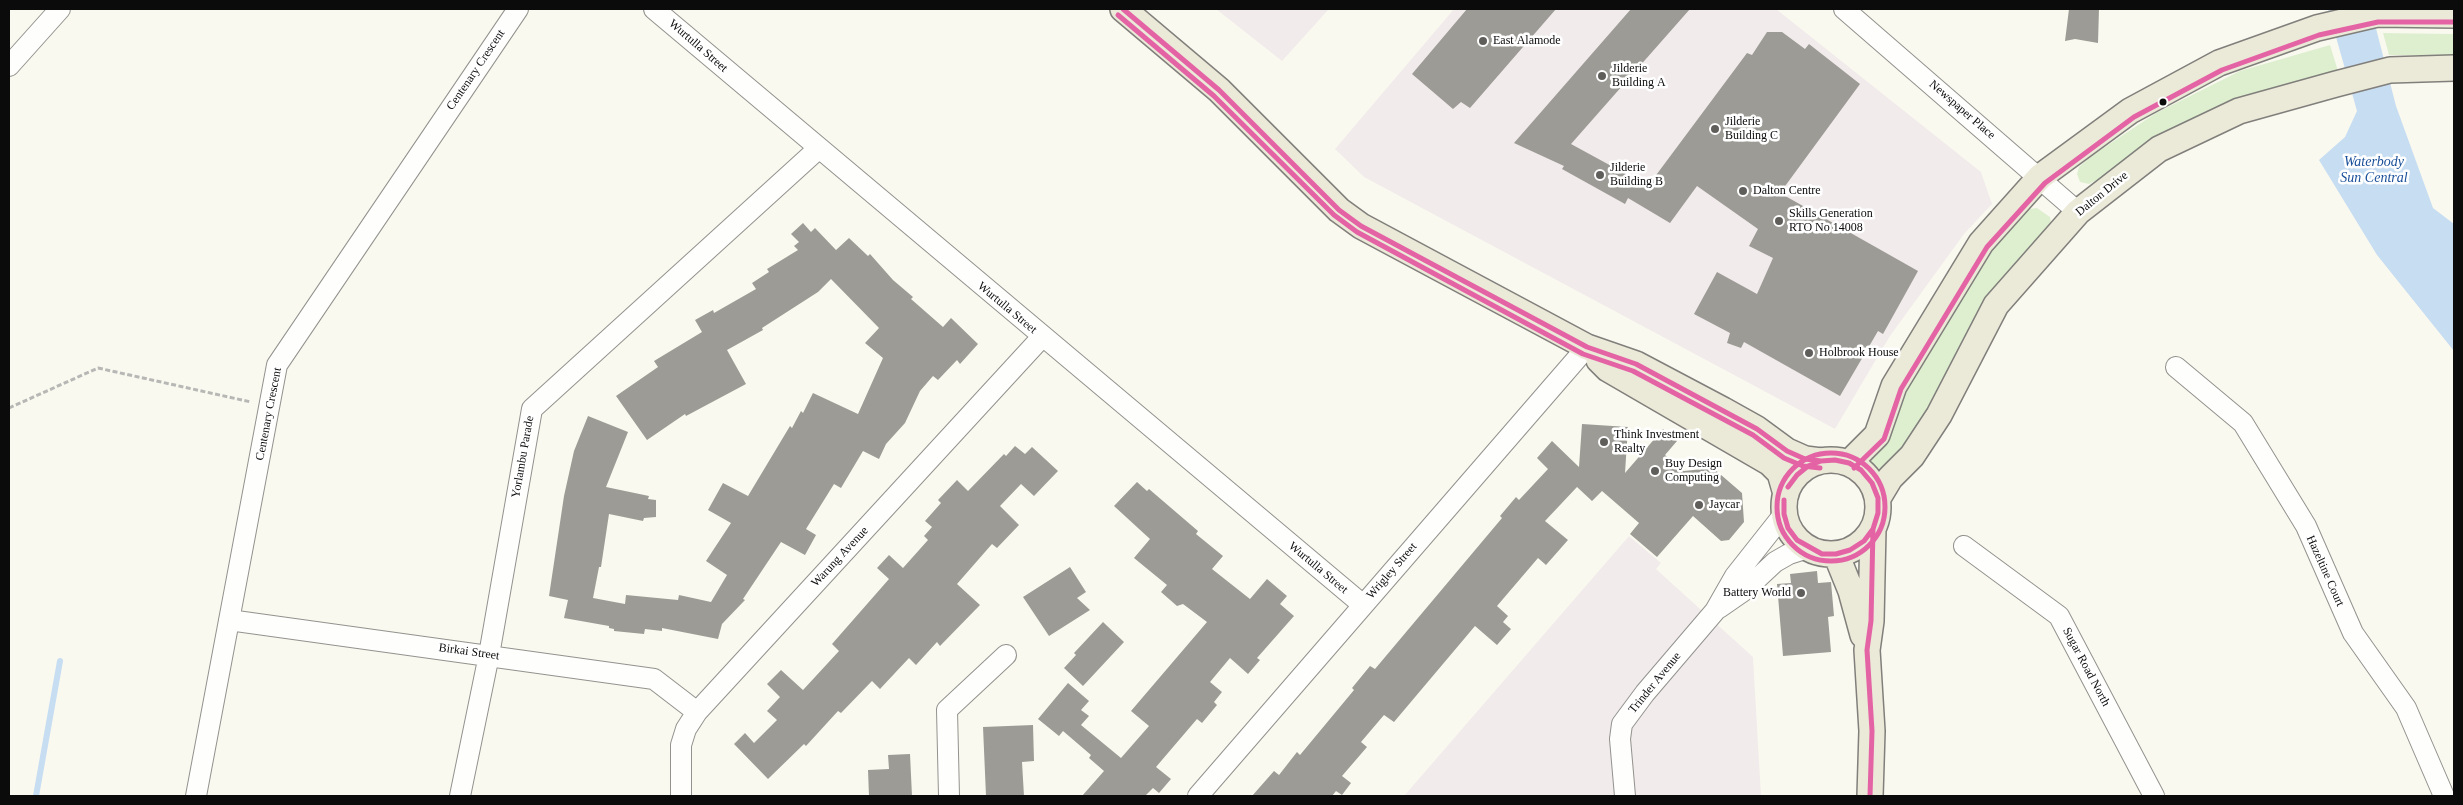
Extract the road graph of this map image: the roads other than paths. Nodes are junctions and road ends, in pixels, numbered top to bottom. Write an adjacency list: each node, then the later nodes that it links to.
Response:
1 (60, 9): 7 (street)
2 (518, 9): 25 (street, Centenary Crescent)
3 (654, 9): 9 (street, Wurtulla Street)
4 (1123, 9): 13 (main road)
5 (1844, 9): 10 (street, Newspaper Place)
6 (2454, 15): 10 (main road)
7 (9, 66)
8 (2454, 68): 11 (main road, Dalton Drive)
9 (818, 149): 12 (street, Wurtulla Street); 27 (street, Yorlambu Parade)
10 (2040, 177): 11 (street, Newspaper Place); 16 (main road)
11 (2078, 212): 17 (main road, Dalton Drive)
12 (1042, 337): 23 (street, Wurtulla Street); 29 (street, Warung Avenue)
13 (1587, 348): 15 (main road); 18 (main road); 23 (street, Wrigley Street)
14 (2176, 367): 40 (street, Hazeltine Court)
15 (1821, 461): 16 (main road); 18 (main road)
16 (1849, 463): 17 (main road)
17 (1878, 498): 19 (main road)
18 (1785, 504): 21 (main road); 24 (street, Trinder Avenue)
19 (1873, 529): 22 (main road); 26 (main road)
20 (1964, 546): 39 (street, Sugar Road North)
21 (1808, 548): 22 (main road); 24 (street, Trinder Avenue)
22 (1836, 554): 26 (main road)
23 (1362, 605): 35 (street, Wrigley Street)
24 (1715, 610): 36 (street, Trinder Avenue)
25 (229, 620): 27 (street, Birkai Street); 31 (street, Centenary Crescent)
26 (1867, 650): 30 (main road)
27 (489, 655): 29 (street, Birkai Street); 32 (street, Yorlambu Parade)
28 (1006, 656): 34 (street)
29 (698, 712): 33 (street, Warung Avenue)
30 (1872, 731): 37 (main road); 38 (main road)
31 (196, 796)
32 (460, 796)
33 (681, 796)
34 (949, 796)
35 (1198, 796)
36 (1624, 796)
37 (1870, 796)
38 (1886, 796)
39 (2154, 796)
40 (2444, 796)

